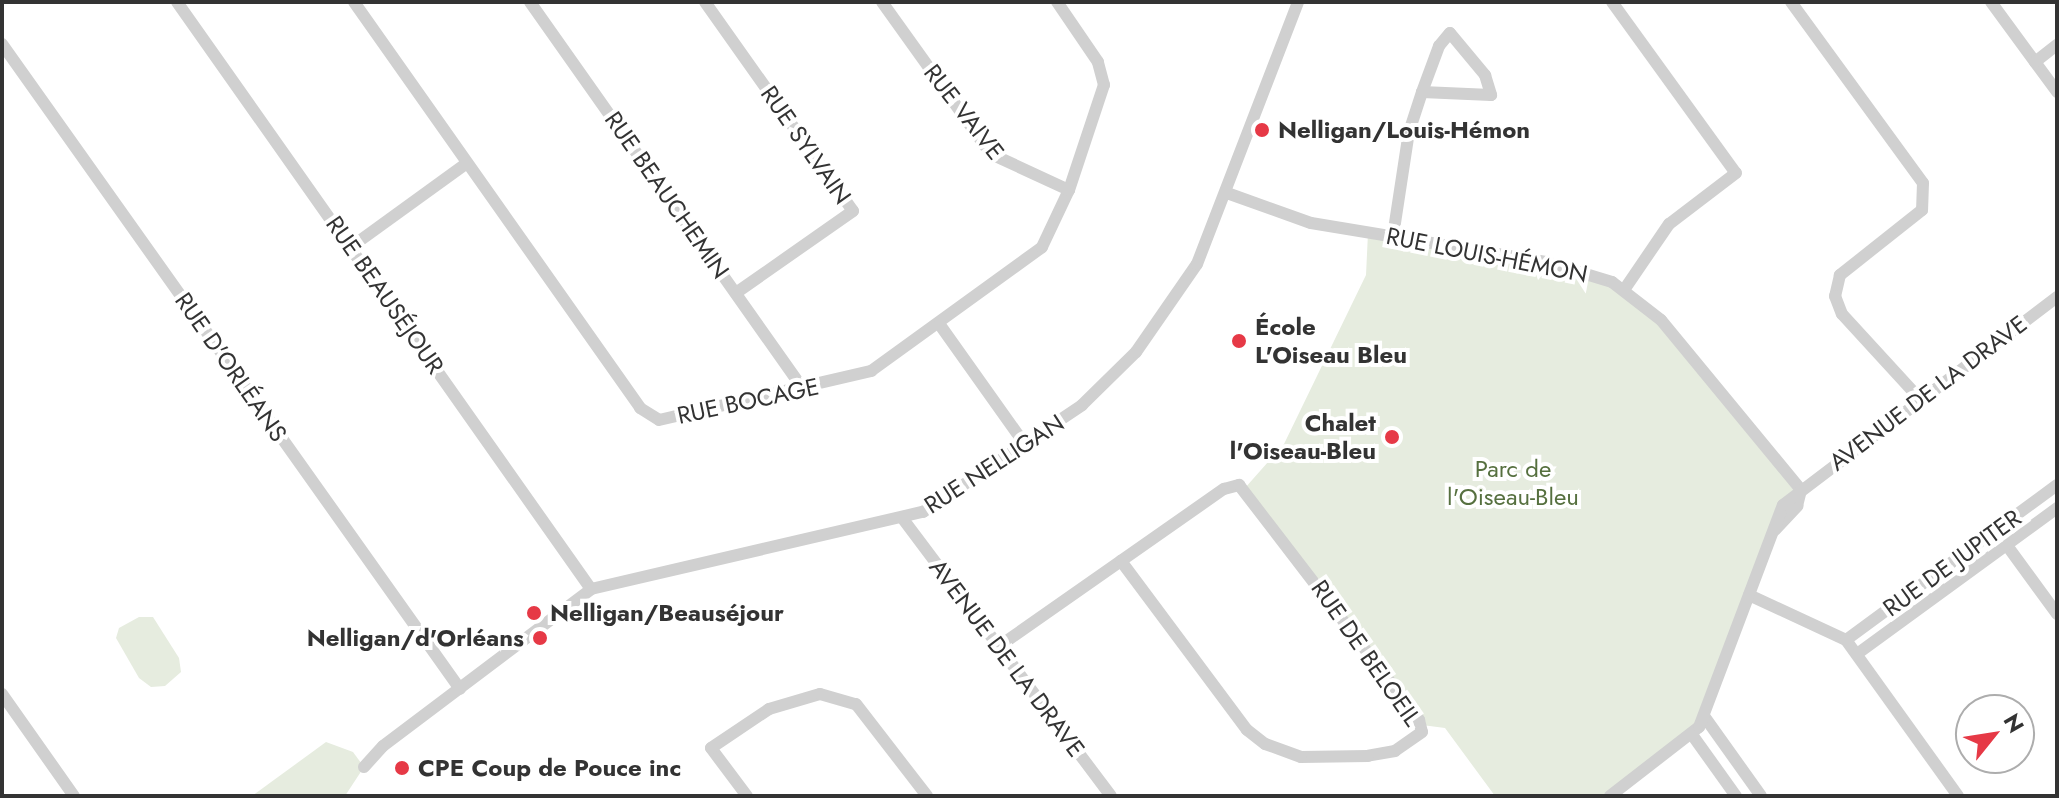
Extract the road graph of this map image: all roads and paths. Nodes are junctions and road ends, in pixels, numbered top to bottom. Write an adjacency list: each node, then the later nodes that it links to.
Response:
1 (177, 2): 20 (street, RUE BEAUSÉJOUR)
2 (354, 2): 16 (street, RUE BOCAGE)
3 (530, 2): 22 (street, RUE BEAUCHEMIN)
4 (705, 2): 22 (street, RUE SYLVAIN)
5 (882, 2): 17 (street, RUE VAIVE)
6 (1057, 2): 17 (street, RUE BOCAGE)
7 (1298, 2): 18 (street, RUE NELLIGAN)
8 (1612, 2): 21 (street)
9 (1791, 2): 26 (street)
10 (1991, 2): 13 (street)
11 (2, 44): 41 (street, RUE D'ORLÉANS)
12 (2057, 45): 13 (street)
13 (2035, 62): 15 (street)
14 (1422, 92): 14 (street); 19 (street)
15 (2057, 92)
16 (467, 163): 20 (street); 25 (street, RUE BOCAGE)
17 (1069, 190): 24 (street, RUE BOCAGE)
18 (1227, 193): 19 (street, RUE LOUIS-HÉMON); 27 (street, RUE NELLIGAN)
19 (1393, 236): 21 (street, RUE LOUIS-HÉMON)
20 (351, 247): 35 (street, RUE BEAUSÉJOUR)
21 (1624, 290): 29 (street, RUE LOUIS-HÉMON)
22 (736, 293): 25 (street, RUE BEAUCHEMIN)
23 (2057, 297): 26 (street, AVENUE DE LA DRAVE)
24 (940, 325): 25 (street, RUE BOCAGE); 27 (street)
25 (803, 389)
26 (1919, 398): 29 (street, AVENUE DE LA DRAVE)
27 (1026, 446): 31 (street, RUE NELLIGAN)
28 (2057, 485): 32 (street, RUE DE JUPITER)
29 (1801, 490): 36 (street, AVENUE DE LA DRAVE)
30 (2057, 508): 33 (street, RUE DE JUPITER)
31 (903, 519): 35 (street, RUE NELLIGAN); 39 (street, AVENUE DE LA DRAVE)
32 (1996, 531): 33 (street); 38 (street, RUE DE JUPITER)
33 (2006, 545): 37 (street); 40 (street, RUE DE JUPITER)
34 (1121, 561): 34 (street, RUE DE BELOEIL); 39 (street, RUE DE BELOEIL)
35 (591, 589): 41 (street, RUE NELLIGAN)
36 (1749, 595): 38 (street); 43 (street, AVENUE DE LA DRAVE)
37 (2057, 614)
38 (1846, 640): 40 (street)
39 (998, 647): 49 (street, AVENUE DE LA DRAVE)
40 (1857, 654): 53 (street)
41 (460, 689): 45 (street, RUE NELLIGAN)
42 (2, 694): 46 (street)
43 (1704, 716): 44 (street, AVENUE DE LA DRAVE); 52 (street)
44 (1693, 736): 50 (street, AVENUE DE LA DRAVE); 51 (street)
45 (364, 767)
46 (74, 796)
47 (747, 796): 48 (street)
48 (927, 796)
49 (1111, 796)
50 (1610, 796)
51 (1736, 796)
52 (1761, 796)
53 (1958, 796)

